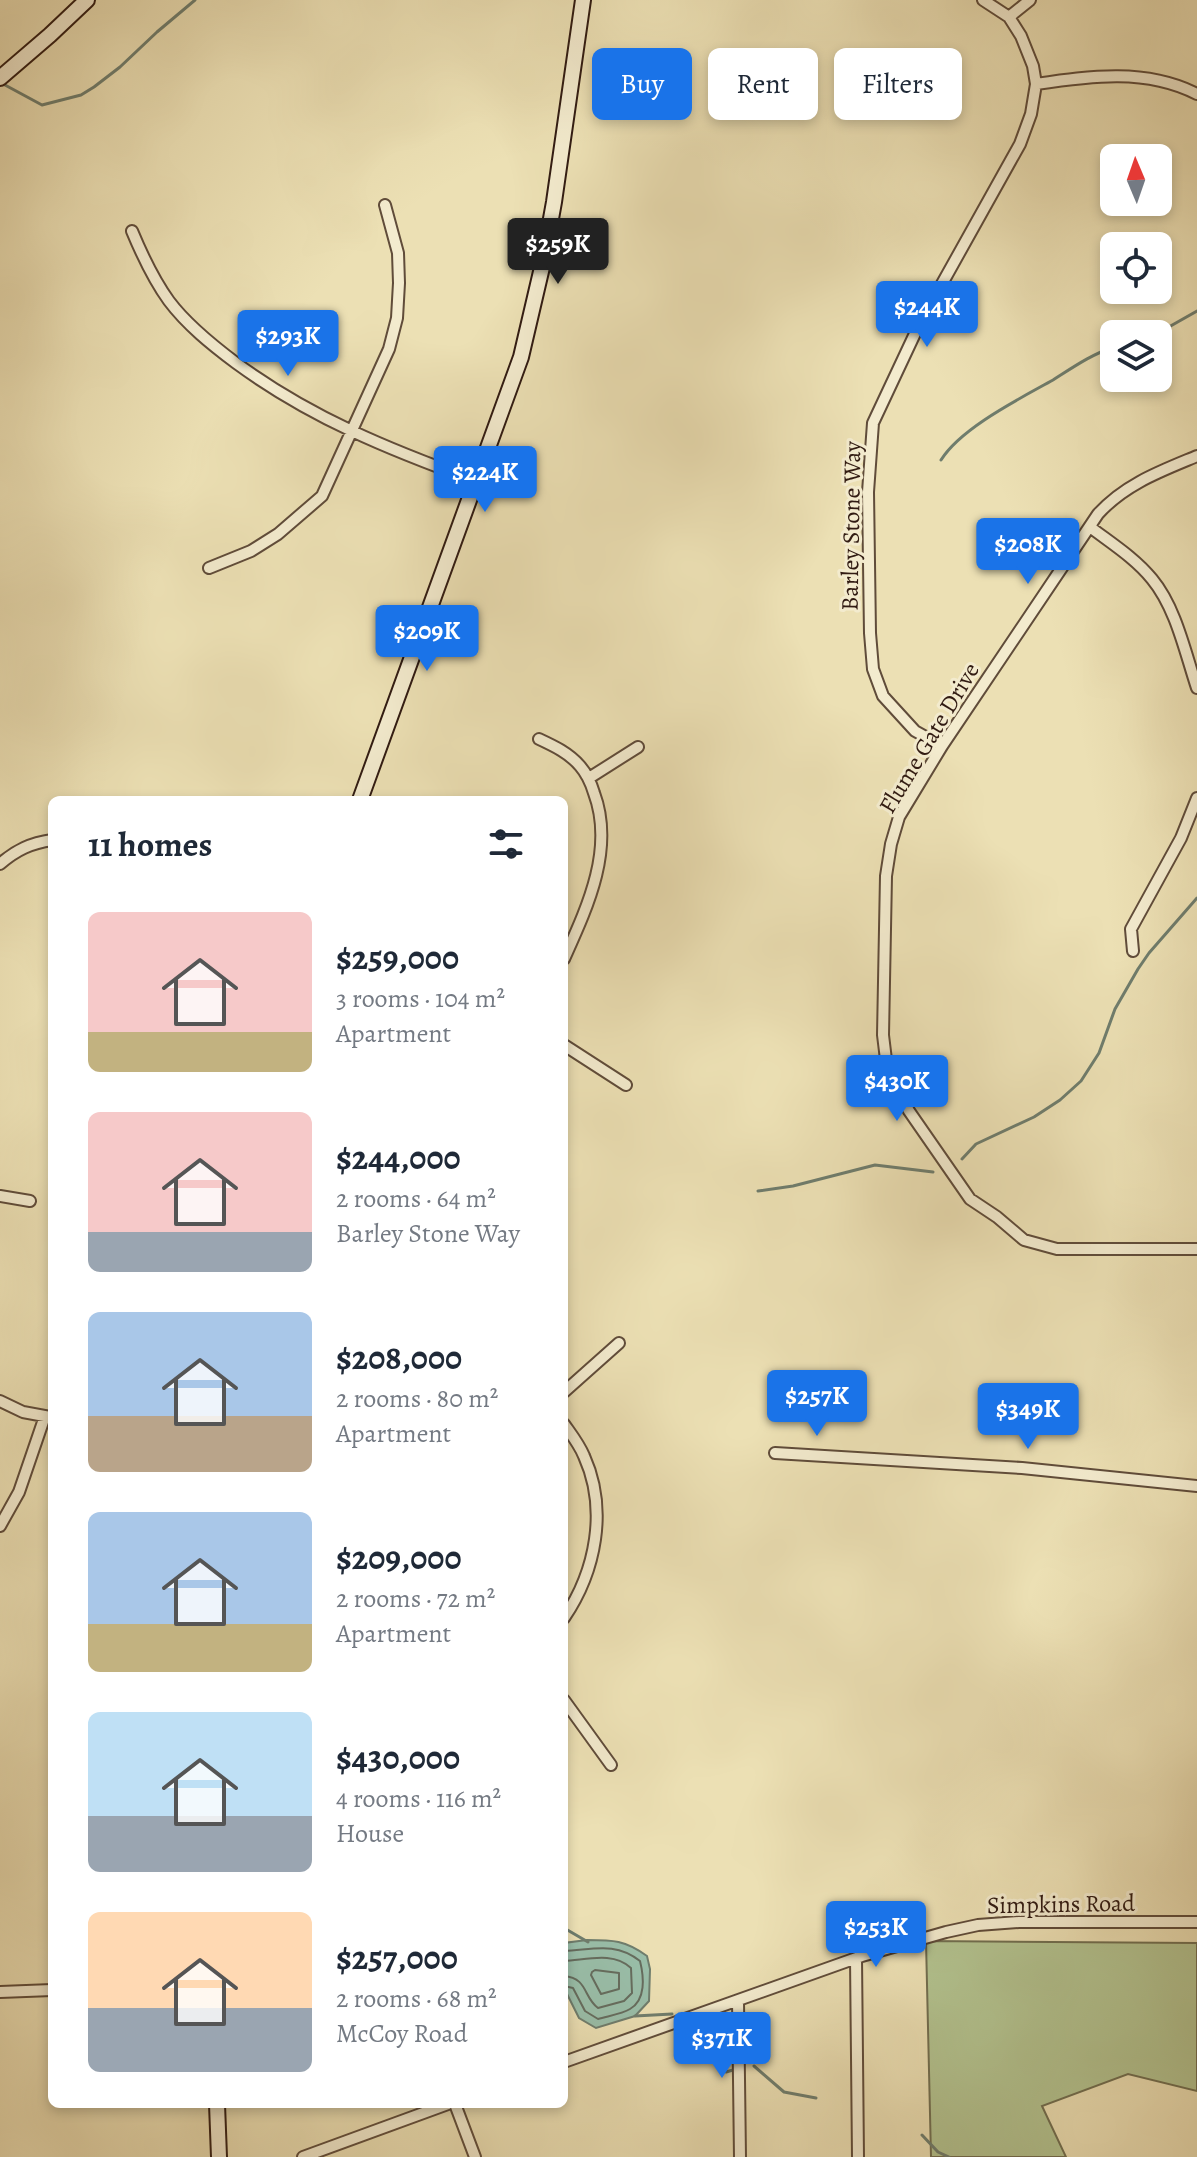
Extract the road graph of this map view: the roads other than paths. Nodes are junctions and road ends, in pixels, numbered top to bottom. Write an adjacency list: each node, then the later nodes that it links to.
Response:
1 (87, 0): 6 (street)
2 (583, 0): 13 (street)
3 (983, 0): 5 (street, Barley Stone Way)
4 (1030, 0): 5 (street)
5 (1009, 17): 7 (street, Barley Stone Way)
6 (0, 78)
7 (1036, 84): 8 (street); 18 (street, Barley Stone Way)
8 (1197, 94)
9 (385, 205): 11 (street)
10 (132, 231): 11 (street)
11 (351, 432): 13 (street); 15 (street)
12 (1197, 456): 14 (street, Flume Gate Drive)
13 (476, 481): 21 (street)
14 (1090, 527): 16 (street); 18 (street, Flume Gate Drive)
15 (209, 568)
16 (1197, 688)
17 (539, 739): 20 (street)
18 (942, 746): 31 (street, Flume Gate Drive)
19 (638, 747): 20 (street)
20 (589, 778): 25 (street)
21 (361, 796)
22 (1197, 798): 26 (street)
23 (48, 840): 24 (street)
24 (0, 864)
25 (568, 949)
26 (1133, 951)
27 (568, 1048): 28 (street)
28 (626, 1085)
29 (0, 1196): 30 (street)
30 (30, 1201)
31 (1197, 1249)
32 (619, 1343): 33 (street)
33 (568, 1388)
34 (0, 1401): 35 (street)
35 (48, 1417): 39 (street)
36 (568, 1430): 40 (street)
37 (775, 1453): 38 (street)
38 (1197, 1486)
39 (0, 1526)
40 (568, 1612)
41 (568, 1706): 42 (street)
42 (611, 1765)
43 (1197, 1922): 44 (street, Simpkins Road)
44 (856, 1958): 47 (street, Simpkins Road); 56 (street)
45 (48, 1990): 46 (street)
46 (0, 1992)
47 (738, 2001): 48 (street, Simpkins Road); 55 (street)
48 (568, 2061)
49 (217, 2108): 52 (street)
50 (437, 2108): 53 (street)
51 (457, 2108): 54 (street)
52 (219, 2157)
53 (303, 2157)
54 (475, 2157)
55 (740, 2157)
56 (858, 2157)

